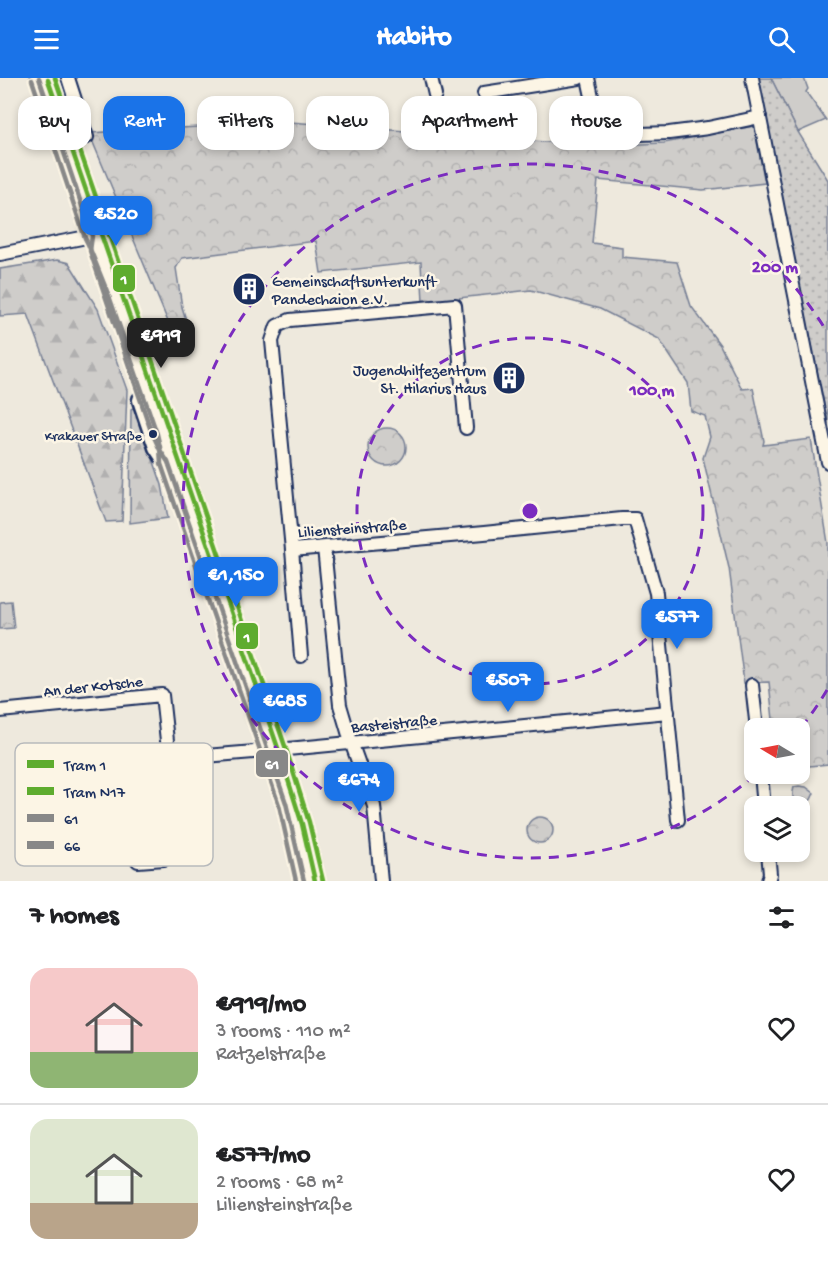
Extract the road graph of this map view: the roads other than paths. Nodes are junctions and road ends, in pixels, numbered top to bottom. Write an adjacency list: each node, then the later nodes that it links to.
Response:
1 (39, 78): 11 (main road)
2 (68, 78): 9 (street)
3 (431, 78): 8 (street)
4 (579, 78): 7 (street)
5 (588, 78): 10 (street)
6 (752, 78): 10 (street)
7 (484, 93)
8 (435, 95)
9 (74, 96)
10 (760, 117): 14 (street)
11 (92, 236): 12 (street); 24 (main road)
12 (0, 254)
13 (466, 428): 16 (street, Liliensteinstraße)
14 (828, 462)
15 (324, 548): 16 (street, Liliensteinstraße); 20 (street, Liliensteinstraße); 22 (street)
16 (292, 550): 17 (street)
17 (301, 656)
18 (752, 685): 21 (street)
19 (0, 711): 23 (street, An der Kotsche)
20 (668, 712): 22 (street, Basteistraße); 26 (street, Liliensteinstraße)
21 (755, 718)
22 (351, 742): 24 (street, Basteistraße); 29 (street)
23 (167, 743)
24 (267, 751): 25 (street); 28 (main road)
25 (213, 755)
26 (678, 820)
27 (769, 862): 30 (street)
28 (304, 881)
29 (381, 881)
30 (768, 881)

